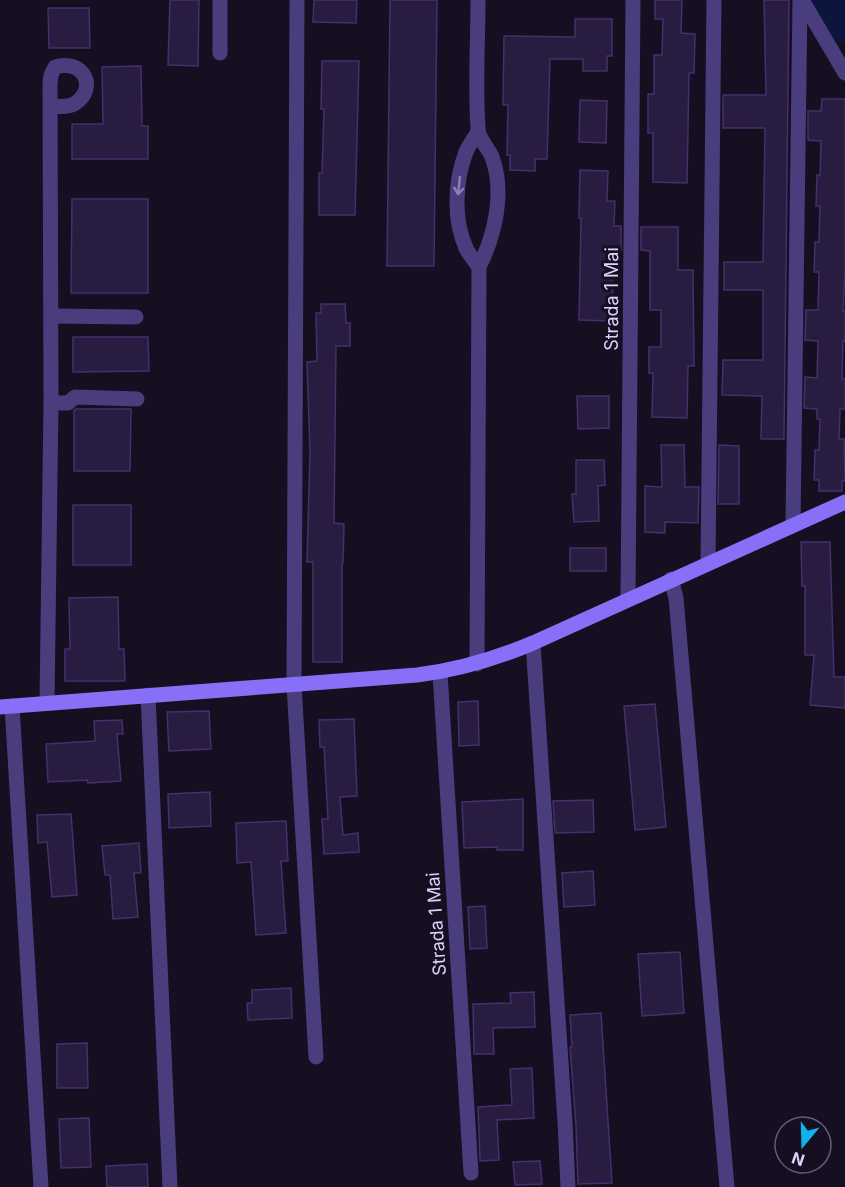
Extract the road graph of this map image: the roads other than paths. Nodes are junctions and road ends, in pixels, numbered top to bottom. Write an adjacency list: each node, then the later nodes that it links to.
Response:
1 (220, 0): 7 (street)
2 (297, 0): 24 (street)
3 (478, 0): 10 (street)
4 (633, 0): 20 (street, Strada 1 Mai)
5 (714, 0): 18 (street)
6 (800, 0): 8 (street); 17 (street)
7 (220, 52)
8 (845, 73)
9 (50, 105): 12 (street)
10 (478, 132): 11 (street); 11 (street, one-way to 11)
11 (479, 267): 22 (street)
12 (52, 316): 13 (street); 15 (street)
13 (136, 317)
14 (137, 399): 15 (street)
15 (51, 403): 26 (street)
16 (845, 502): 17 (street)
17 (793, 525): 18 (street)
18 (708, 562): 19 (street)
19 (671, 579): 20 (street); 33 (street)
20 (628, 599): 21 (street)
21 (533, 643): 22 (street); 32 (street)
22 (477, 664): 23 (street)
23 (440, 673): 24 (street); 29 (street, Strada 1 Mai)
24 (294, 685): 25 (street); 28 (street)
25 (148, 695): 26 (street); 31 (street)
26 (47, 703): 27 (street)
27 (6, 706): 30 (street)
28 (316, 1057)
29 (471, 1173)
30 (41, 1187)
31 (170, 1187)
32 (568, 1187)
33 (727, 1187)

